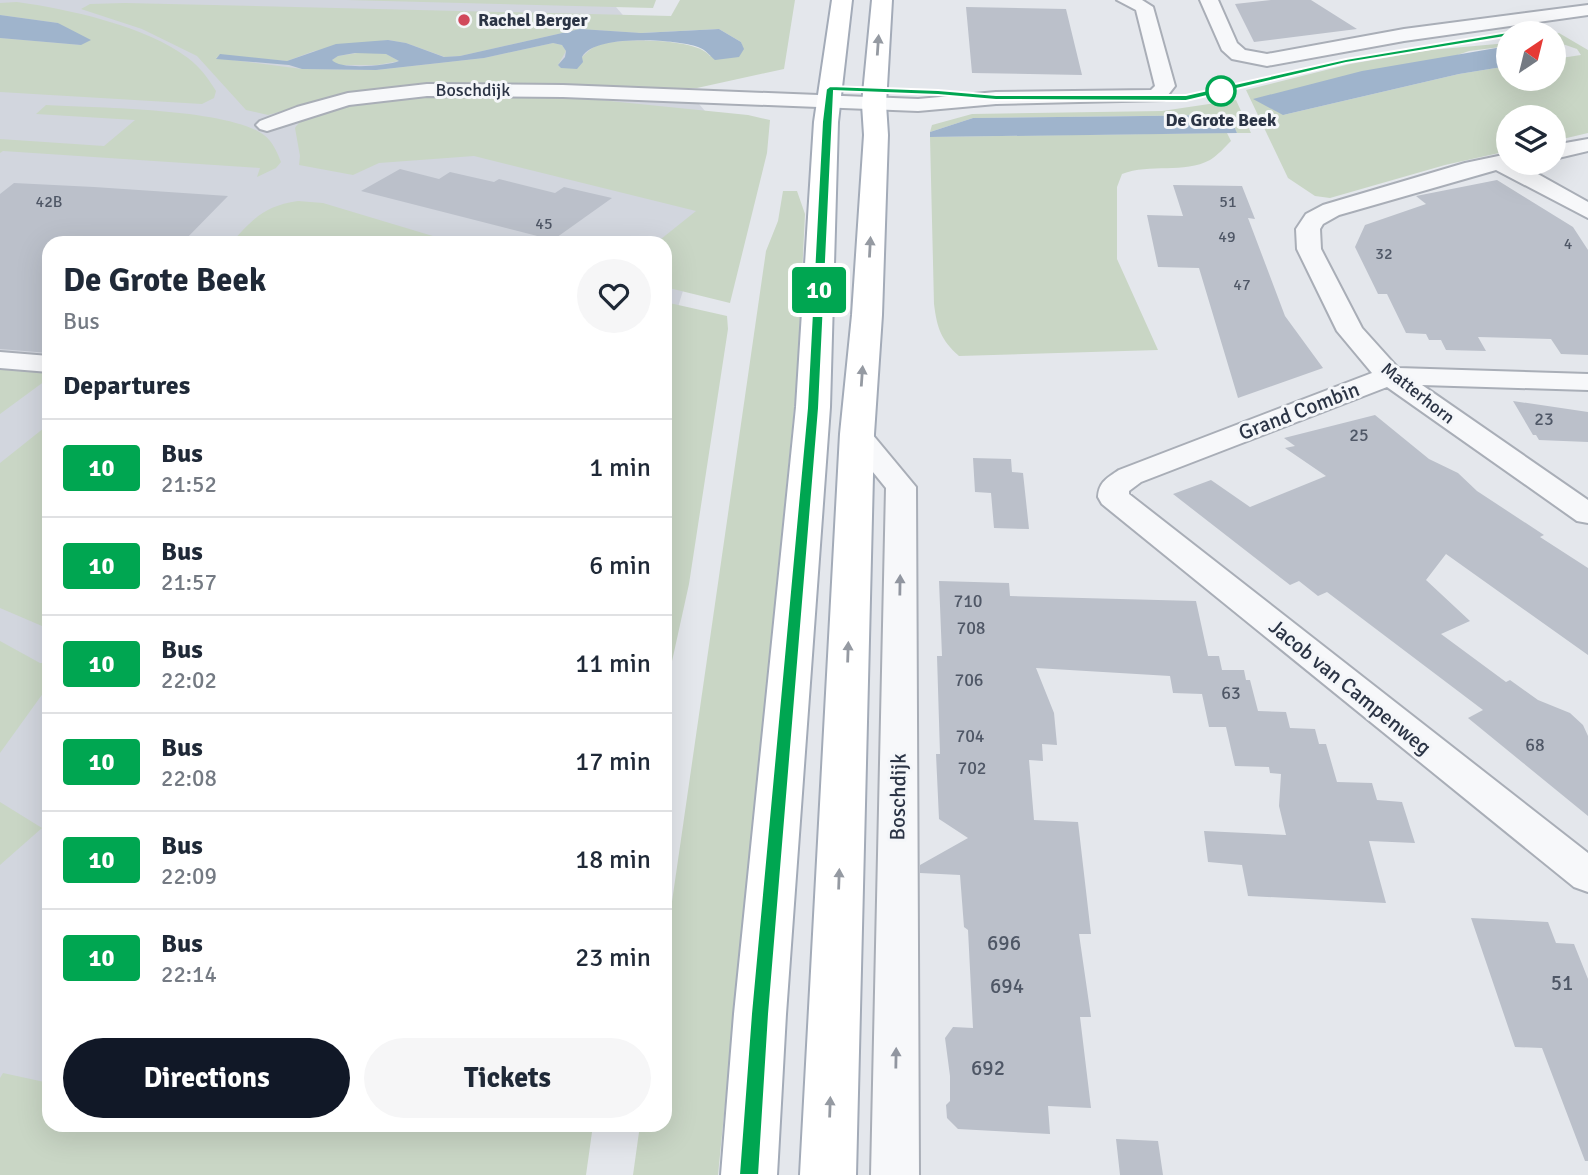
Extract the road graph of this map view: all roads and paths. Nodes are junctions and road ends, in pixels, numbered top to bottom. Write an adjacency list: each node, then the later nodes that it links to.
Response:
1 (842, 0): 8 (main road)
2 (882, 0): 9 (main road, one-way to 2)
3 (1126, 0): 9 (street, Boschdijk)
4 (1209, 0): 7 (street)
5 (1534, 0): 7 (street)
6 (1588, 10): 7 (street)
7 (1549, 16)
8 (829, 96): 9 (street, Boschdijk); 10 (street, Boschdijk); 24 (main road)
9 (874, 97): 20 (main road, one-way to 9)
10 (267, 125)
11 (1588, 145): 12 (street)
12 (1566, 150)
13 (1496, 164): 18 (street, Matterhorn)
14 (1526, 175): 15 (street)
15 (1588, 211)
16 (0, 360): 17 (street)
17 (42, 363)
18 (1390, 376): 19 (street, Grand Combin); 21 (street, Grand Combin); 22 (street, Matterhorn)
19 (1588, 382)
20 (857, 434): 25 (main road, one-way to 20); 26 (street, Boschdijk, one-way to 20)
21 (1112, 498): 23 (street, Jacob van Campenweg)
22 (1588, 514)
23 (1588, 876)
24 (749, 1175)
25 (828, 1175)
26 (895, 1175)

